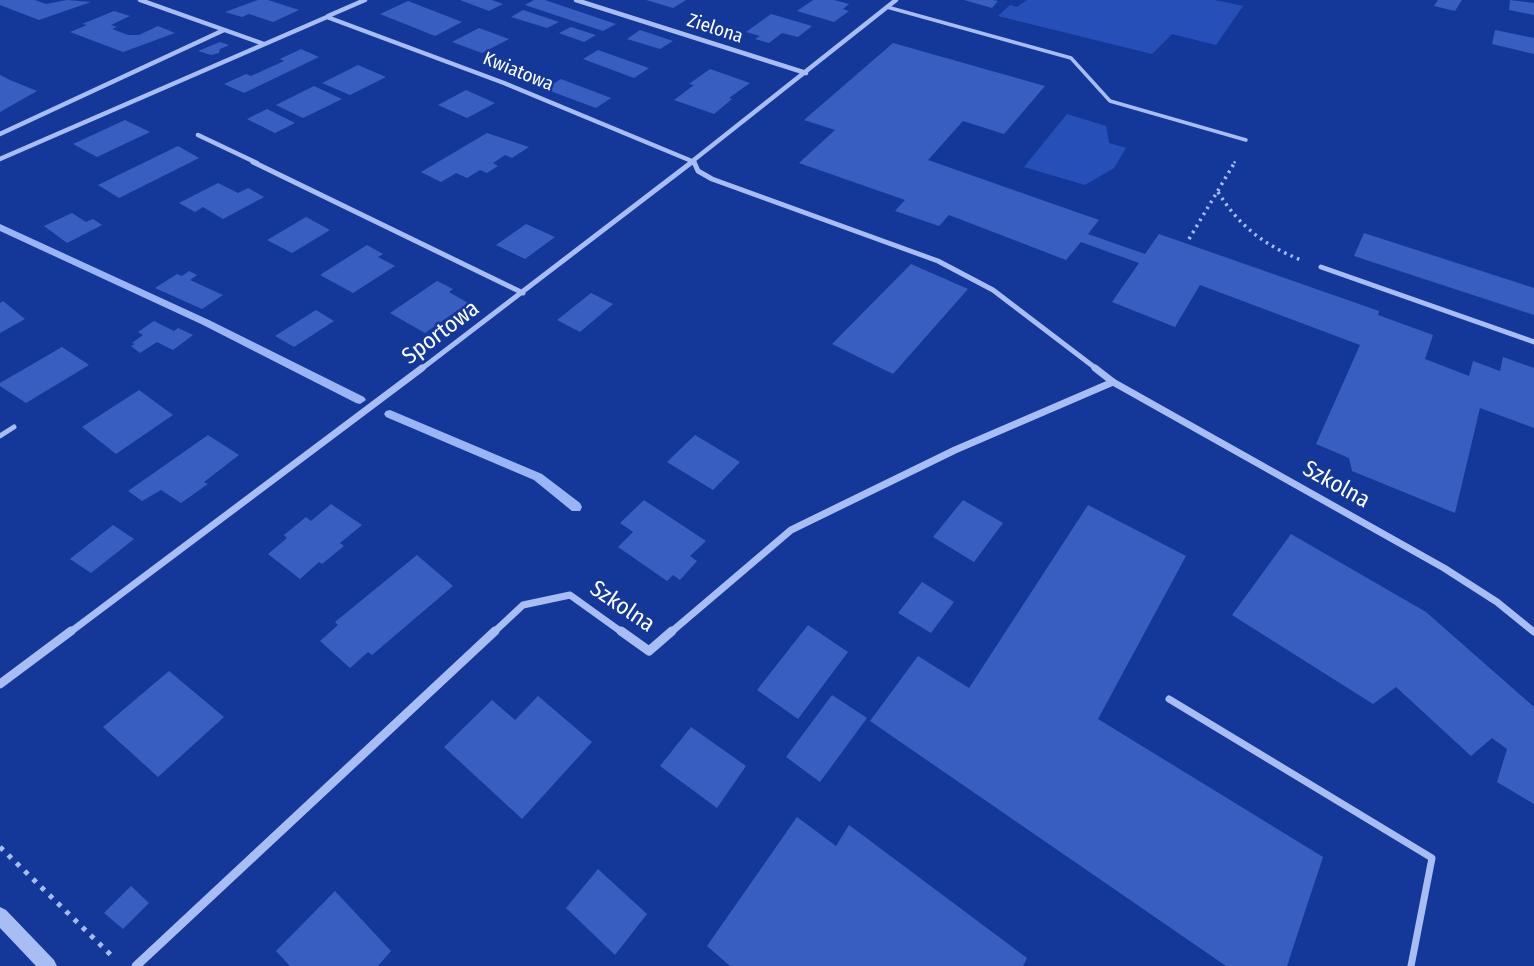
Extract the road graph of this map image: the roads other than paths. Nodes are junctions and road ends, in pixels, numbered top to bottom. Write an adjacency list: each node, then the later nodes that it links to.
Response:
1 (139, 0): 7 (street)
2 (365, 0): 6 (street)
3 (576, 0): 9 (street, Zielona)
4 (896, 0): 5 (street, Sportowa)
5 (887, 7): 9 (street, Sportowa); 12 (lane)
6 (327, 17): 8 (street); 14 (street, Kwiatowa)
7 (224, 30): 8 (street); 10 (street)
8 (264, 44): 13 (street)
9 (806, 73): 14 (street, Sportowa)
10 (0, 134)
11 (198, 135): 16 (street)
12 (1246, 140)
13 (0, 159)
14 (695, 162): 16 (street, Sportowa); 18 (street, Szkolna)
15 (1321, 267): 17 (street)
16 (523, 293): 22 (street, Sportowa)
17 (1534, 342)
18 (1113, 382): 21 (street, Szkolna); 26 (street, Szkolna)
19 (14, 427): 20 (lane)
20 (0, 436)
21 (1534, 632)
22 (0, 684)
23 (1169, 699): 27 (lane)
24 (0, 916): 25 (street)
25 (48, 966)
26 (136, 966)
27 (1411, 966)

